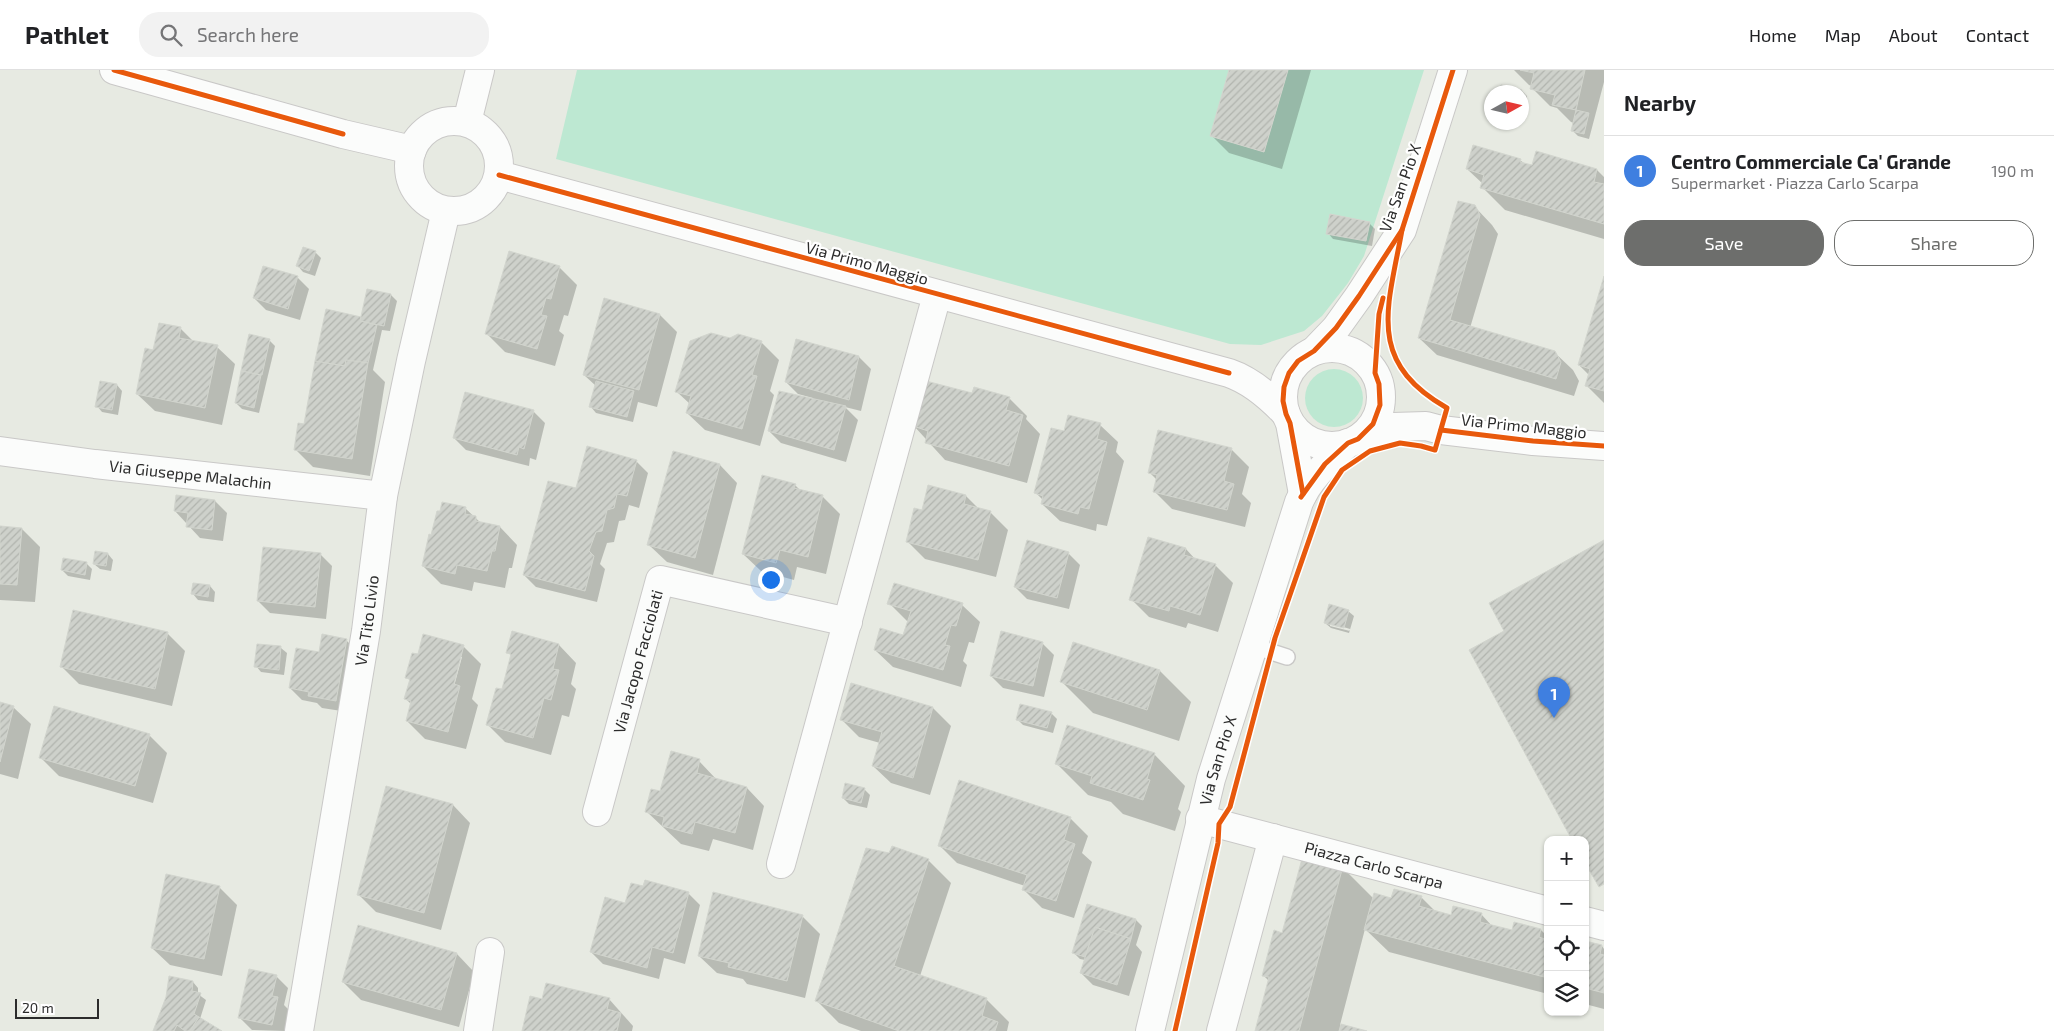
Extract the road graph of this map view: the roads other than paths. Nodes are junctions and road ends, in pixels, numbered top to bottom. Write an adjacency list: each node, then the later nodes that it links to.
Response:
1 (114, 70): 5 (street)
2 (480, 70): 4 (street)
3 (1453, 70): 9 (street, Via San Pio X)
4 (467, 122): 5 (street); 6 (street)
5 (412, 150): 7 (street)
6 (499, 175): 7 (street); 8 (street, Via Primo Maggio)
7 (446, 211): 18 (street, Via Tito Livio)
8 (937, 294): 10 (street, Via Primo Maggio); 19 (street)
9 (1306, 356): 10 (street, Via Primo Maggio); 11 (street, Via Primo Maggio); 12 (street)
10 (1239, 377): 12 (street, Via Primo Maggio)
11 (1379, 384): 13 (street, Via Primo Maggio); 14 (street, Via Primo Maggio)
12 (1288, 419): 14 (street, Via Primo Maggio); 17 (street, Via San Pio X)
13 (1426, 426): 14 (street, Via Primo Maggio); 15 (street, Via Primo Maggio)
14 (1353, 441): 17 (street, Via San Pio X)
15 (1604, 446)
16 (0, 450): 18 (street, Via Giuseppe Malachin)
17 (1302, 494): 20 (street, Via San Pio X)
18 (383, 496): 30 (street, Via Tito Livio)
19 (848, 622): 22 (street, Via Jacopo Facciolati); 25 (street)
20 (1253, 646): 21 (lane); 23 (street, Via San Pio X)
21 (1287, 657)
22 (597, 812)
23 (1200, 819): 24 (street, Piazza Carlo Scarpa); 32 (street, Via San Pio X)
24 (1273, 838): 26 (street, Piazza Carlo Scarpa); 33 (street)
25 (781, 864)
26 (1544, 910)
27 (1589, 922): 28 (street)
28 (1604, 926)
29 (490, 952): 31 (street)
30 (299, 1031)
31 (478, 1031)
32 (1150, 1031)
33 (1221, 1031)

